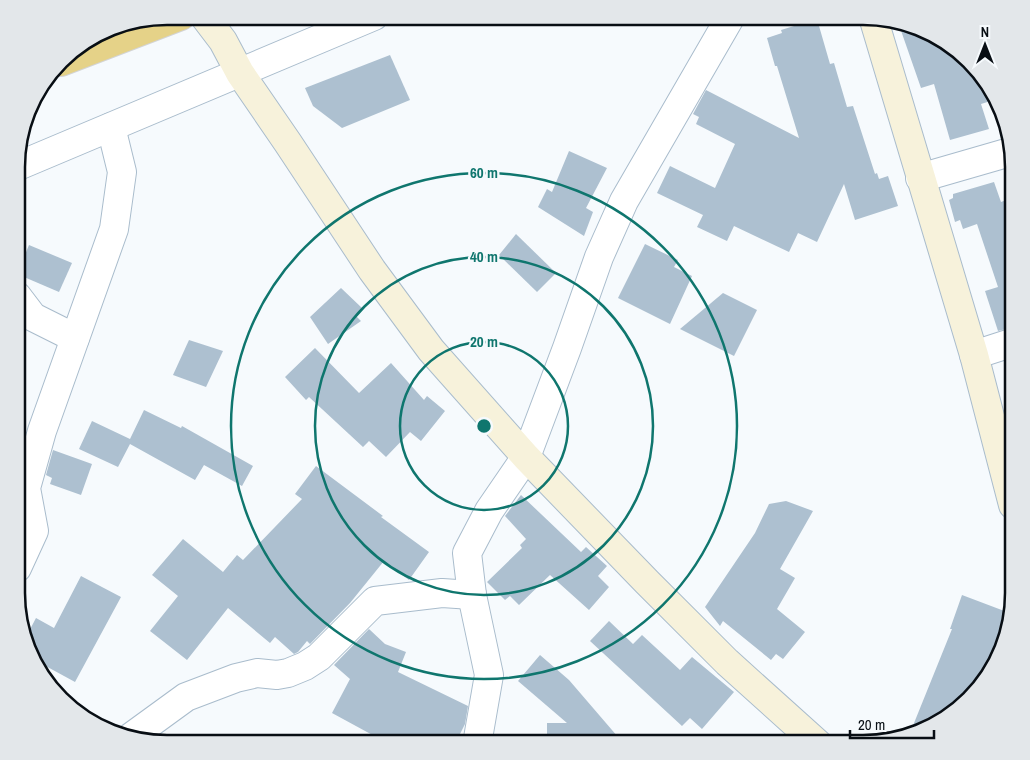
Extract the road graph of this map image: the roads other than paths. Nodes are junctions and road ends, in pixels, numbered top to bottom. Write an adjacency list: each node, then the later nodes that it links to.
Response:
1 (157, 25): 6 (highway)
2 (211, 25): 7 (street)
3 (353, 25): 7 (street)
4 (733, 25): 16 (street)
5 (875, 26): 11 (street)
6 (80, 55)
7 (240, 73): 8 (street); 16 (street)
8 (111, 127): 10 (street); 13 (street)
9 (1005, 154): 11 (street)
10 (25, 163)
11 (920, 178): 15 (street)
12 (25, 306): 13 (street)
13 (75, 338): 18 (street)
14 (1005, 345): 15 (street)
15 (974, 355): 17 (street)
16 (526, 458): 21 (street); 24 (street)
17 (1005, 471)
18 (25, 478)
19 (25, 497): 20 (street)
20 (25, 551)
21 (472, 596): 22 (street); 23 (street)
22 (138, 732)
23 (479, 735)
24 (808, 735)

